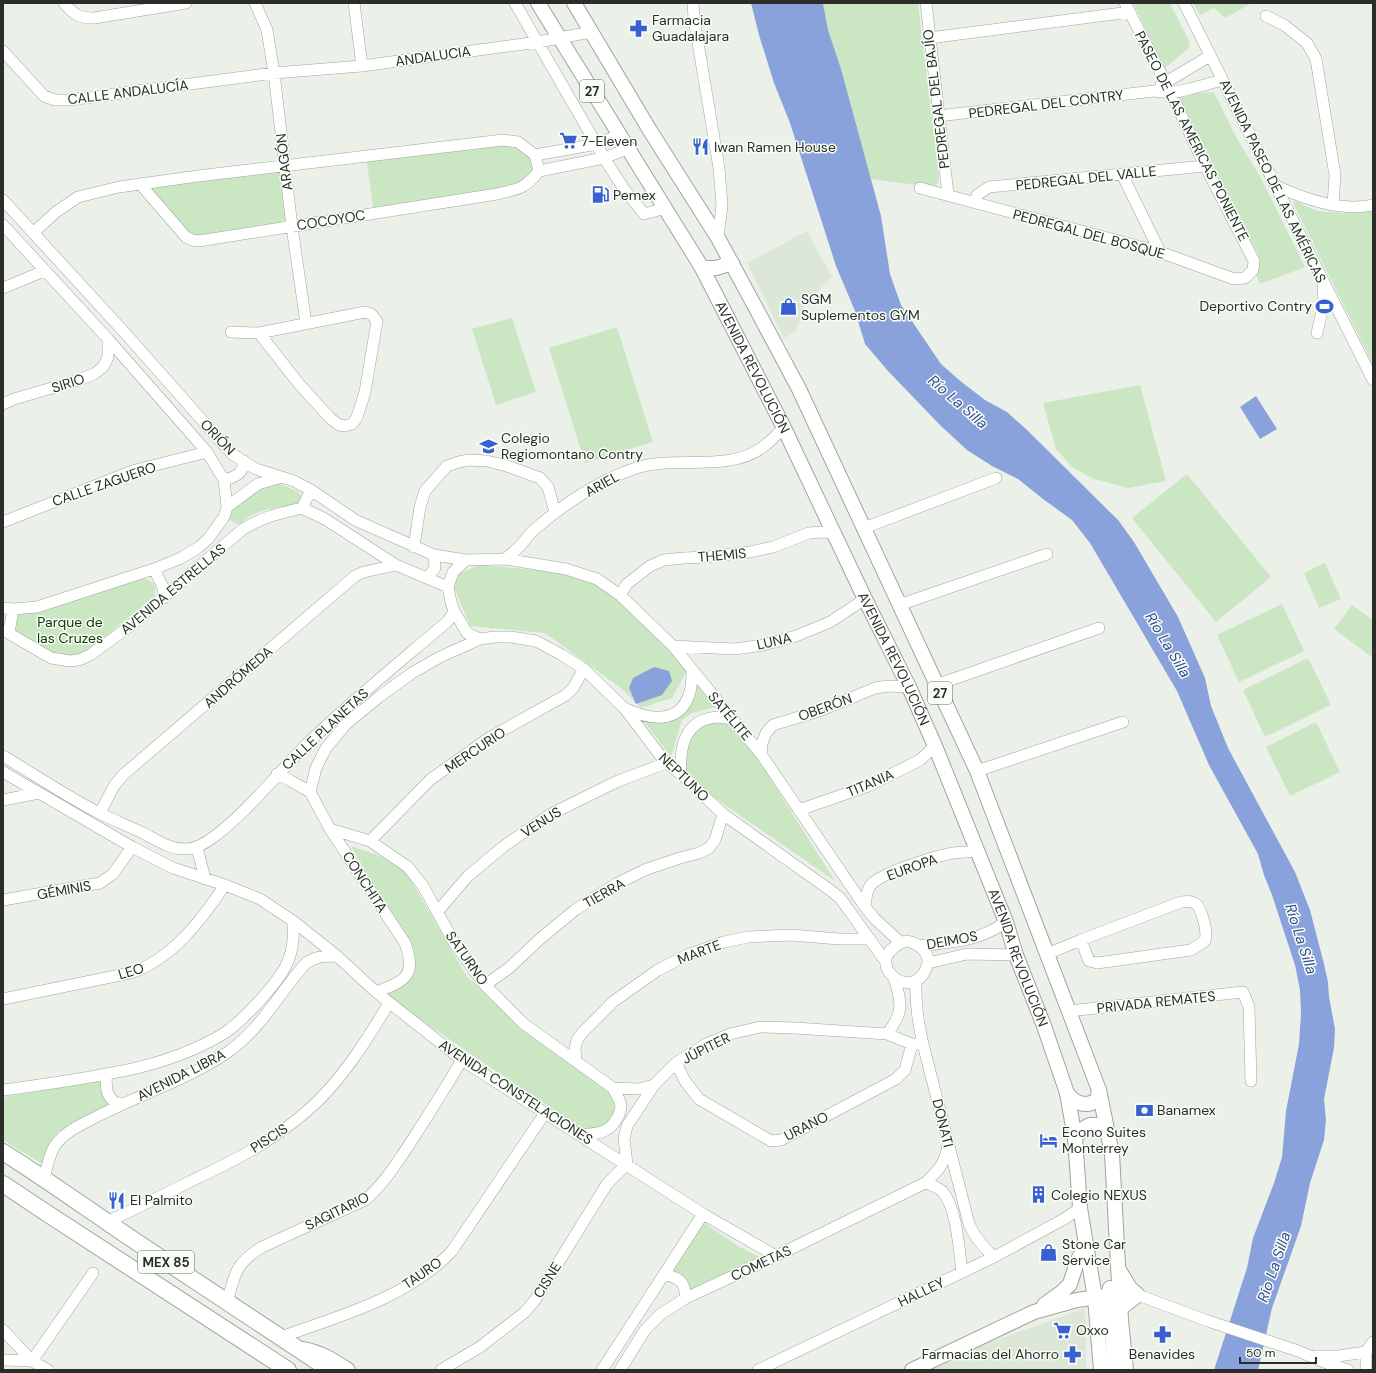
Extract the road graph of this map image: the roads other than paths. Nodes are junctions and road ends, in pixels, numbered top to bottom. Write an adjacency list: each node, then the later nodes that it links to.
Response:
1 (64, 3): 2 (street)
2 (186, 3)
3 (255, 3): 20 (street, ARAGÓN)
4 (354, 3): 19 (street)
5 (515, 3): 16 (street)
6 (538, 3): 14 (main road, AVENIDA REVOLUCIÓN / 27)
7 (574, 3): 13 (main road, AVENIDA REVOLUCIÓN / 27)
8 (693, 3): 47 (street)
9 (926, 3): 15 (street, PEDREGAL DEL BAJÍO)
10 (1184, 3): 18 (street, AVENIDA PASEO DE LAS AMÉRICAS)
11 (1127, 8): 15 (street); 22 (street, PASEO DE LAS AMERICAS PONIENTE)
12 (1266, 16): 41 (street)
13 (591, 32): 14 (street, ANDALUCIA); 47 (main road, AVENIDA REVOLUCIÓN / 27)
14 (561, 38): 16 (street, ANDALUCIA); 26 (main road, AVENIDA REVOLUCIÓN / 27)
15 (929, 38): 25 (street, PEDREGAL DEL BAJÍO)
16 (538, 42): 19 (street, ANDALUCIA); 27 (street)
17 (3, 51): 20 (street, CALLE ANDALUCÍA)
18 (1210, 56): 21 (street, AVENIDA PASEO DE LAS AMÉRICAS); 22 (street)
19 (362, 66): 20 (street, ANDALUCIA)
20 (274, 74): 31 (street, ARAGÓN)
21 (1222, 80): 24 (street, PEDREGAL DEL CONTRY); 36 (street, AVENIDA PASEO DE LAS AMÉRICAS)
22 (1165, 82): 23 (street); 24 (street, PASEO DE LAS AMERICAS PONIENTE)
23 (1154, 91): 24 (street, PEDREGAL DEL CONTRY); 25 (street, PEDREGAL DEL CONTRY)
24 (1171, 93): 32 (street, PASEO DE LAS AMERICAS PONIENTE)
25 (938, 116): 38 (street, PEDREGAL DEL BAJÍO)
26 (619, 135): 27 (street); 28 (main road, AVENIDA REVOLUCIÓN / 27)
27 (597, 144): 29 (street); 30 (street)
28 (628, 149): 30 (street); 43 (main road, AVENIDA REVOLUCIÓN / 27)
29 (535, 155): 31 (street); 33 (street)
30 (604, 158): 33 (street); 43 (street)
31 (284, 166): 35 (street); 45 (street, ARAGÓN)
32 (1205, 166): 34 (street, PEDREGAL DEL VALLE); 51 (street, PASEO DE LAS AMERICAS PONIENTE)
33 (539, 171): 45 (street, COCOYOC)
34 (1122, 174): 40 (street, PEDREGAL DEL VALLE); 48 (street)
35 (140, 184): 45 (street, COCOYOC); 46 (street)
36 (1276, 186): 41 (street); 53 (street, AVENIDA PASEO DE LAS AMÉRICAS)
37 (920, 188): 38 (street, PEDREGAL DEL BOSQUE)
38 (948, 194): 40 (street, PEDREGAL DEL BOSQUE)
39 (3, 200): 46 (street, ORIÓN)
40 (975, 203): 48 (street, PEDREGAL DEL BOSQUE)
41 (1333, 205): 42 (street)
42 (1373, 205)
43 (666, 208): 50 (main road, AVENIDA REVOLUCIÓN / 27)
44 (3, 226): 52 (street, ORIÓN)
45 (292, 226): 55 (street, ARAGÓN)
46 (34, 233): 64 (street, ORIÓN)
47 (718, 238): 49 (main road, AVENIDA REVOLUCIÓN / 27)
48 (1160, 252): 51 (street, PEDREGAL DEL BOSQUE)
49 (732, 263): 50 (main road); 73 (main road, AVENIDA REVOLUCIÓN / 27)
50 (702, 268): 62 (main road, AVENIDA REVOLUCIÓN / 27)
51 (1253, 270)
52 (44, 271): 54 (street); 59 (street, ORIÓN)
53 (1322, 281): 58 (street); 60 (street, AVENIDA PASEO DE LAS AMÉRICAS)
54 (3, 288)
55 (306, 323): 57 (street); 57 (street)
56 (231, 332): 57 (street)
57 (259, 333)
58 (1317, 333)
59 (108, 338): 61 (street, SIRIO); 63 (street, ORIÓN)
60 (1373, 380)
61 (3, 404)
62 (784, 428): 71 (street, ARIEL); 75 (main road, AVENIDA REVOLUCIÓN / 27)
63 (207, 452): 67 (street, ORIÓN); 72 (street, CALLE ZAGUERO)
64 (244, 461): 65 (street, ORIÓN); 67 (street)
65 (282, 476): 68 (street, ORIÓN); 70 (street, AVENIDA ESTRELLAS)
66 (996, 478): 73 (street)
67 (224, 480): 70 (street, ORIÓN)
68 (311, 490): 69 (street); 76 (street, ORIÓN)
69 (302, 508): 74 (street, AVENIDA ESTRELLAS); 81 (street)
70 (225, 512): 74 (street); 82 (street, AVENIDA ESTRELLAS)
71 (555, 512): 76 (street); 79 (street, ARIEL)
72 (3, 522)
73 (864, 528): 88 (main road, AVENIDA REVOLUCIÓN / 27)
74 (243, 529): 86 (street, AVENIDA ESTRELLAS)
75 (834, 533): 85 (street, THEMIS); 87 (main road, AVENIDA REVOLUCIÓN / 27)
76 (414, 547): 78 (street, ORIÓN)
77 (1046, 554): 88 (street)
78 (434, 555): 80 (street, ORIÓN); 83 (street)
79 (505, 559): 80 (street, ORIÓN); 85 (street, SATÉLITE)
80 (466, 560): 84 (street)
81 (396, 565): 83 (street); 114 (street, ANDRÓMEDA)
82 (154, 569): 86 (street); 89 (street, AVENIDA ESTRELLAS)
83 (428, 577): 84 (street)
84 (448, 587): 90 (street)
85 (620, 595): 94 (street, SATÉLITE)
86 (164, 598): 92 (street, AVENIDA ESTRELLAS)
87 (865, 599): 94 (street, LUNA); 98 (main road, AVENIDA REVOLUCIÓN / 27)
88 (899, 604): 97 (main road, AVENIDA REVOLUCIÓN / 27)
89 (8, 608): 92 (street)
90 (454, 611): 93 (street); 108 (street, CALLE PLANETAS)
91 (1099, 628): 97 (street)
92 (6, 631)
93 (480, 639): 95 (street, NEPTUNO); 110 (street, CALLE PLANETAS)
94 (673, 646): 96 (street, SATÉLITE)
95 (584, 669): 99 (street, NEPTUNO); 117 (street, MERCURIO)
96 (692, 671): 99 (street); 100 (street, SATÉLITE)
97 (936, 686): 106 (main road, AVENIDA REVOLUCIÓN / 27)
98 (909, 687): 102 (main road, AVENIDA REVOLUCIÓN / 27); 103 (street, OBERÓN)
99 (625, 709): 105 (street, NEPTUNO)
100 (733, 720): 103 (street, SATÉLITE); 109 (street)
101 (1123, 722): 106 (street)
102 (935, 746): 113 (street, TITANIA); 120 (main road, AVENIDA REVOLUCIÓN / 27)
103 (761, 754): 113 (street, SATÉLITE)
104 (3, 756): 114 (street)
105 (666, 763): 109 (street, NEPTUNO); 125 (street, VENUS)
106 (977, 771): 132 (main road, AVENIDA REVOLUCIÓN / 27)
107 (3, 772): 111 (street, AVENIDA CONSTELACIONES)
108 (277, 774): 110 (street, CONCHITA); 119 (street, CALLE PLANETAS)
109 (681, 774): 115 (street, NEPTUNO)
110 (310, 792): 116 (street, CONCHITA)
111 (39, 793): 112 (street); 118 (street, AVENIDA CONSTELACIONES)
112 (3, 800)
113 (799, 810): 124 (street, SATÉLITE)
114 (100, 813): 119 (street)
115 (723, 814): 128 (street, NEPTUNO); 139 (street, TIERRA)
116 (330, 829): 117 (street, SATURNO); 140 (street, CONCHITA)
117 (370, 841): 125 (street, SATURNO)
118 (132, 847): 121 (street, AVENIDA CONSTELACIONES); 123 (street, GÉMINIS)
119 (197, 847): 121 (street)
120 (978, 851): 124 (street, EUROPA); 127 (main road, AVENIDA REVOLUCIÓN / 27)
121 (205, 879): 122 (street, AVENIDA CONSTELACIONES)
122 (225, 885): 126 (street, AVENIDA CONSTELACIONES); 141 (street, LEO)
123 (3, 900)
124 (865, 907): 130 (street, SATÉLITE)
125 (438, 911): 139 (street, SATURNO)
126 (293, 921): 134 (street, AVENIDA CONSTELACIONES); 149 (street, AVENIDA LIBRA)
127 (1006, 922): 131 (street, DEIMOS); 133 (main road, AVENIDA REVOLUCIÓN / 27)
128 (870, 939): 135 (street, NEPTUNO); 147 (street, MARTE)
129 (1081, 940): 129 (street); 132 (street)
130 (901, 943): 131 (street); 135 (street)
131 (919, 946): 136 (street)
132 (1047, 954): 143 (main road, AVENIDA REVOLUCIÓN / 27)
133 (1016, 955): 136 (street, DEIMOS); 155 (main road, AVENIDA REVOLUCIÓN / 27)
134 (338, 956): 140 (street, AVENIDA CONSTELACIONES); 156 (street, AVENIDA LIBRA)
135 (886, 962): 137 (street)
136 (928, 963): 138 (street)
137 (894, 978): 138 (street); 144 (street)
138 (916, 980): 145 (street, DONATI)
139 (485, 985): 147 (street, SATURNO)
140 (376, 992): 142 (street, AVENIDA CONSTELACIONES)
141 (3, 999)
142 (389, 1003): 146 (street, AVENIDA CONSTELACIONES); 169 (street, PISCIS)
143 (1069, 1011): 150 (street, PRIVADA REMATES); 154 (main road, AVENIDA REVOLUCIÓN / 27)
144 (887, 1034): 145 (street, JÚPITER); 148 (street, JÚPITER)
145 (917, 1044): 148 (street, URANO); 161 (street, DONATI)
146 (462, 1060): 157 (street, AVENIDA CONSTELACIONES); 180 (street, SAGITARIO)
147 (576, 1061): 152 (street, SATURNO)
148 (676, 1063): 151 (street, JÚPITER)
149 (106, 1074): 153 (street, AVENIDA LIBRA); 156 (street)
150 (1251, 1081)
151 (654, 1085): 152 (street); 163 (street, JÚPITER)
152 (613, 1088): 158 (street)
153 (3, 1090)
154 (1100, 1090): 155 (main road); 159 (main road, AVENIDA REVOLUCIÓN / 27)
155 (1067, 1093): 160 (main road, AVENIDA REVOLUCIÓN / 27)
156 (123, 1103): 164 (street, AVENIDA LIBRA)
157 (545, 1113): 158 (street, AVENIDA CONSTELACIONES); 185 (street, TAURO)
158 (582, 1135): 163 (street, AVENIDA CONSTELACIONES)
159 (1109, 1135): 160 (main road); 173 (main road, AVENIDA REVOLUCIÓN / 27)
160 (1075, 1138): 167 (main road, AVENIDA REVOLUCIÓN / 27)
161 (948, 1145): 165 (street, COMETAS); 172 (street, DONATI)
162 (3, 1152): 164 (highway, MEX 85)
163 (627, 1164): 168 (street, AVENIDA CONSTELACIONES); 196 (street, CISNE)
164 (44, 1178): 169 (highway, MEX 85)
165 (925, 1183): 171 (street, COMETAS); 174 (street)
166 (3, 1184): 193 (highway, MEX 85)
167 (1080, 1208): 170 (main road, AVENIDA REVOLUCIÓN / 27); 172 (street, HALLEY)
168 (703, 1214): 171 (street, AVENIDA CONSTELACIONES); 176 (street)
169 (107, 1222): 180 (highway, MEX 85)
170 (1086, 1244): 178 (main road, AVENIDA REVOLUCIÓN / 27); 182 (main road)
171 (776, 1256): 179 (street, COMETAS)
172 (994, 1257): 174 (street, HALLEY)
173 (1119, 1269): 177 (main road); 178 (main road)
174 (962, 1272): 199 (street, HALLEY)
175 (93, 1273): 191 (street)
176 (665, 1274): 179 (street); 197 (street)
177 (1138, 1295): 178 (street); 181 (main road); 189 (street)
178 (1107, 1296): 181 (main road, AVENIDA REVOLUCIÓN / 27); 182 (main road); 183 (main road); 201 (main road, AVENIDA REVOLUCIÓN / 27)
179 (686, 1298): 198 (street, COMETAS)
180 (227, 1303): 185 (highway, MEX 85)
181 (1121, 1308): 183 (main road); 203 (main road, AVENIDA REVOLUCIÓN / 27)
182 (1034, 1312): 200 (main road)
183 (1112, 1329): 202 (main road)
184 (3, 1330): 191 (street)
185 (280, 1337): 187 (highway, MEX 85)
186 (1373, 1342): 188 (street)
187 (298, 1349): 194 (highway, MEX 85); 195 (main road)
188 (1366, 1352): 189 (street); 205 (street)
189 (1313, 1357): 204 (street)
190 (3, 1360): 191 (street)
191 (32, 1361): 192 (street)
192 (48, 1370)
193 (288, 1370)
194 (330, 1370)
195 (348, 1370)
196 (441, 1370)
197 (602, 1370)
198 (620, 1370)
199 (758, 1370)
200 (912, 1370)
201 (1101, 1370)
202 (1114, 1370)
203 (1126, 1370)
204 (1348, 1370)
205 (1366, 1370)

